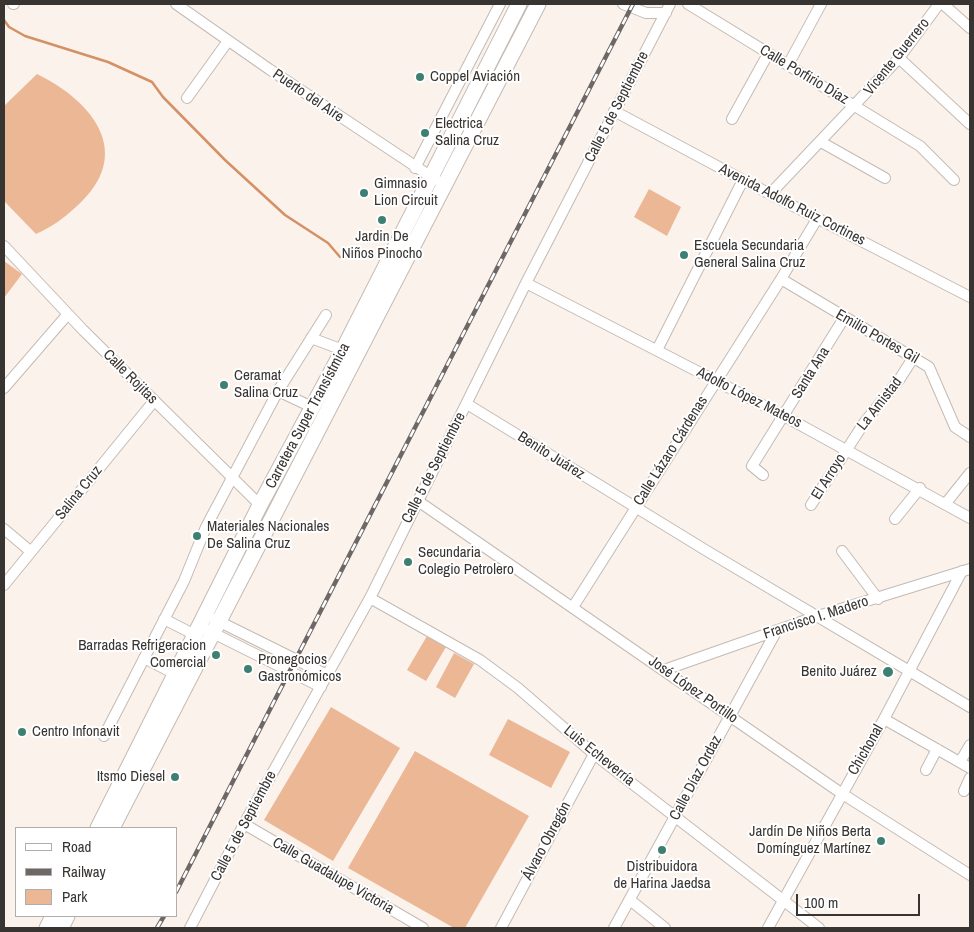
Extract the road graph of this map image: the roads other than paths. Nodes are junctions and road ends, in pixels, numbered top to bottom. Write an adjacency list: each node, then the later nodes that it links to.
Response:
1 (176, 4): 12 (street, Puerto del Aire)
2 (500, 4): 22 (street)
3 (519, 4): 26 (main road, Carretera Super Transístmica)
4 (538, 4): 26 (main road, Carretera Super Transístmica)
5 (623, 4): 10 (street)
6 (688, 4): 13 (street, Calle Porfirio Díaz)
7 (821, 4): 15 (street)
8 (939, 4): 14 (street, Vicente Guerrero)
9 (943, 4): 11 (street)
10 (668, 8): 18 (street, Calle 5 de Septiembre)
11 (970, 28)
12 (228, 41): 16 (street); 22 (street, Puerto del Aire)
13 (768, 54): 15 (street, Calle Porfirio Díaz); 19 (street)
14 (899, 58): 17 (street, Vicente Guerrero); 20 (street)
15 (788, 65): 17 (street, Calle Porfirio Díaz)
16 (187, 98)
17 (855, 107): 21 (street, Vicente Guerrero); 25 (street, Calle Porfirio Díaz)
18 (614, 111): 24 (street, Avenida Adolfo Ruiz Cortines); 31 (street, Calle 5 de Septiembre)
19 (732, 119)
20 (970, 124)
21 (821, 142): 23 (street); 27 (street, Vicente Guerrero)
22 (415, 168): 26 (street, Puerto del Aire)
23 (885, 178)
24 (742, 180): 27 (street, Avenida Adolfo Ruiz Cortines); 38 (street)
25 (954, 180)
26 (437, 181): 37 (main road, Carretera Super Transístmica); 70 (main road, Carretera Super Transístmica)
27 (770, 194): 28 (street, Avenida Adolfo Ruiz Cortines)
28 (817, 219): 30 (street, Calle Lázaro Cárdenas); 32 (street, Avenida Adolfo Ruiz Cortines)
29 (4, 246): 33 (street, Calle Rojitas)
30 (781, 280): 35 (street, Emilio Portes Gil); 40 (street, Calle Lázaro Cárdenas)
31 (526, 283): 38 (street, Adolfo López Mateos); 44 (street, Calle 5 de Septiembre)
32 (970, 298)
33 (68, 314): 41 (street); 43 (street, Calle Rojitas)
34 (326, 315): 36 (street)
35 (844, 318): 39 (street, Emilio Portes Gil); 46 (street, Santa Ana)
36 (311, 338): 37 (street); 42 (street)
37 (343, 350): 45 (main road, Carretera Super Transístmica)
38 (657, 350): 40 (street, Adolfo López Mateos)
39 (913, 358): 47 (street, Emilio Portes Gil); 48 (street, La Amistad)
40 (714, 381): 46 (street, Adolfo López Mateos); 57 (street, Calle Lázaro Cárdenas)
41 (4, 388)
42 (278, 391): 45 (street); 51 (street)
43 (154, 401): 51 (street, Calle Rojitas); 61 (street, Salina Cruz)
44 (467, 404): 53 (street, Calle 5 de Septiembre); 57 (street, Benito Juárez)
45 (312, 407): 55 (main road, Carretera Super Transístmica)
46 (784, 416): 48 (street, Adolfo López Mateos); 50 (street, Santa Ana)
47 (970, 437)
48 (846, 449): 52 (street, Adolfo López Mateos); 56 (street, El Arroyo)
49 (970, 473): 54 (street)
50 (762, 475)
51 (234, 478): 55 (street, Calle Rojitas); 69 (street)
52 (920, 488): 54 (street, Adolfo López Mateos); 59 (street)
53 (418, 502): 65 (street, Calle 5 de Septiembre); 67 (street, José López Portillo)
54 (946, 503): 58 (street, Adolfo López Mateos)
55 (260, 505): 70 (main road, Carretera Super Transístmica)
56 (811, 505)
57 (635, 508): 67 (street, Calle Lázaro Cárdenas); 68 (street, Benito Juárez)
58 (970, 518)
59 (895, 520)
60 (4, 529): 61 (street)
61 (30, 551): 64 (street, Salina Cruz)
62 (842, 551): 66 (street)
63 (966, 570): 66 (street, Francisco I. Madero); 74 (street, Chichonal)
64 (4, 585)
65 (370, 598): 76 (street, Calle 5 de Septiembre); 84 (street, Luis Echeverría)
66 (878, 599): 68 (street, Francisco I. Madero)
67 (573, 607): 73 (street, José López Portillo)
68 (818, 616): 71 (street, Francisco I. Madero); 74 (street, Benito Juárez)
69 (164, 619): 70 (street); 72 (street)
70 (206, 626): 75 (main road, Carretera Super Transístmica); 76 (street); 77 (street); 94 (main road)
71 (777, 630): 73 (street, Francisco I. Madero); 79 (street, Calle Díaz Ordaz)
72 (144, 658): 75 (street); 81 (street)
73 (664, 670): 79 (street, José López Portillo)
74 (909, 672): 78 (street, Benito Juárez); 80 (street, Chichonal)
75 (177, 675): 93 (main road, Carretera Super Transístmica)
76 (327, 675): 77 (street, Calle 5 de Septiembre)
77 (321, 687): 92 (street, Calle 5 de Septiembre)
78 (970, 707)
79 (729, 716): 90 (street, José López Portillo); 91 (street, Calle Díaz Ordaz)
80 (884, 719): 83 (street); 90 (street, Chichonal)
81 (104, 736)
82 (970, 744): 85 (street)
83 (937, 749): 85 (street); 87 (street)
84 (594, 754): 91 (street, Luis Echeverría); 100 (street, Álvaro Obregón)
85 (960, 762): 86 (street)
86 (970, 768)
87 (926, 770)
88 (970, 778): 89 (street)
89 (964, 790)
90 (841, 793): 95 (street, José López Portillo); 97 (street, Chichonal)
91 (676, 816): 96 (street, Calle Díaz Ordaz); 97 (street, Luis Echeverría)
92 (244, 824): 98 (street, Calle 5 de Septiembre); 99 (street, Calle Guadalupe Victoria)
93 (99, 827)
94 (112, 827)
95 (970, 875)
96 (630, 900): 101 (street, Calle Díaz Ordaz); 102 (street)
97 (783, 901): 103 (street, Chichonal); 104 (street, Luis Echeverría)
98 (190, 928)
99 (423, 928)
100 (501, 928)
101 (614, 928)
102 (666, 928)
103 (768, 928)
104 (819, 928)

